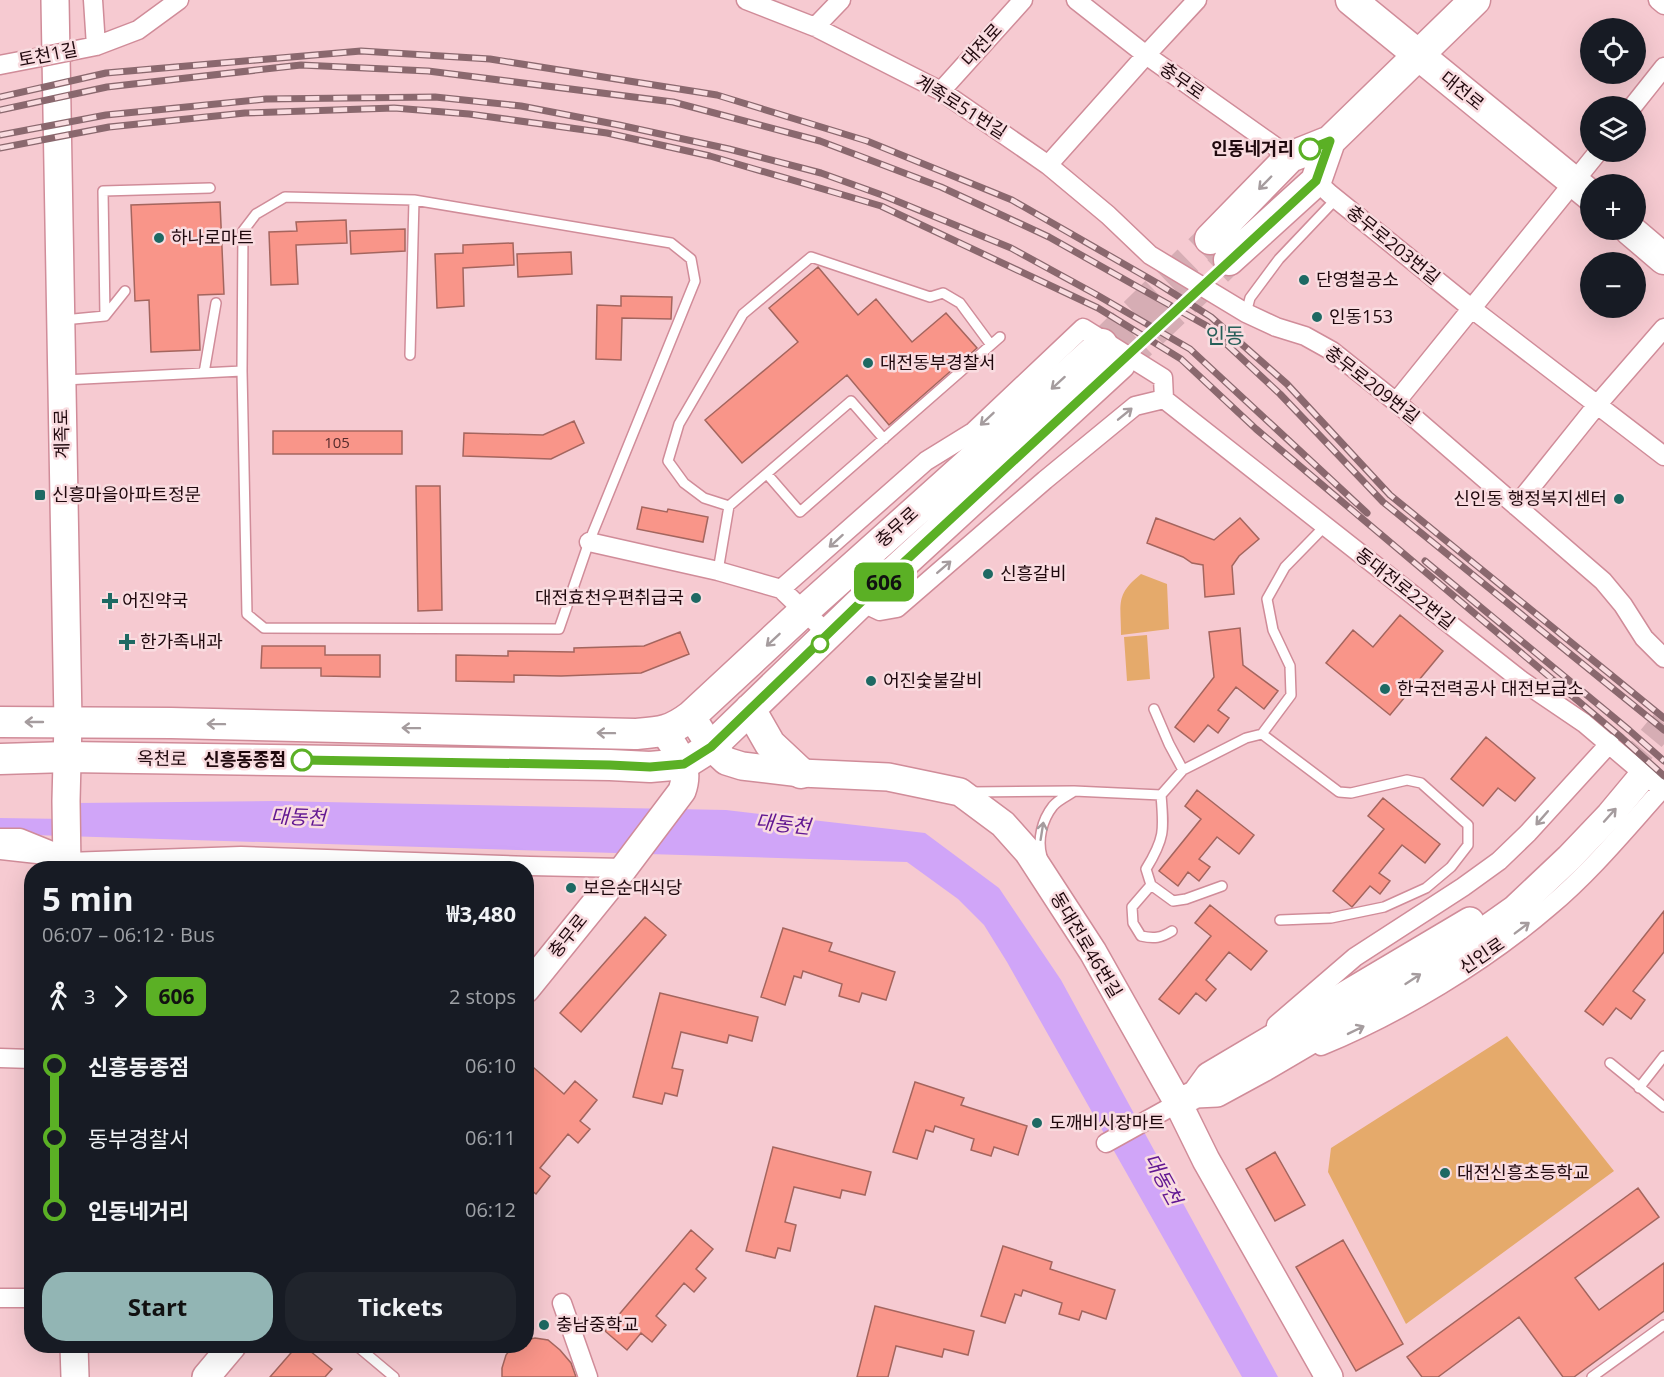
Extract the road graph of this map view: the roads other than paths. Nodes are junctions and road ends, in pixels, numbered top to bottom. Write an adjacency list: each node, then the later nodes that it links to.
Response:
1 (55, 0): 37 (street, 계족로)
2 (93, 0): 14 (street)
3 (179, 0): 14 (street)
4 (746, 0): 13 (street, 계족로51번길)
5 (841, 0): 13 (street)
6 (1023, 0): 19 (street, 대전로)
7 (1076, 0): 15 (street, 충무로)
8 (1197, 0): 15 (street)
9 (1351, 0): 16 (main road, 대전로)
10 (1475, 0): 16 (main road)
11 (1658, 0): 12 (street)
12 (1664, 5)
13 (815, 27): 19 (street, 계족로51번길)
14 (96, 46): 17 (street, 토천1길, bridge)
15 (1146, 55): 22 (street, 충무로); 23 (street)
16 (1419, 56): 21 (main road); 24 (main road, 대전로)
17 (0, 65)
18 (1664, 67): 20 (street)
19 (941, 91): 23 (street, 계족로51번길)
20 (1641, 96)
21 (1330, 141): 22 (main road); 26 (main road)
22 (1290, 157): 26 (main road, one-way to 26)
23 (1048, 165): 30 (street, 계족로51번길)
24 (1580, 186)
25 (210, 188): 36 (lane)
26 (1326, 190): 34 (street, 충무로203번길); 35 (lane)
27 (1580, 190): 34 (street)
28 (414, 200): 41 (lane); 42 (lane); 54 (lane)
29 (1642, 240): 31 (main road)
30 (1150, 255): 35 (street, 충무로209번길)
31 (1664, 259)
32 (125, 291): 36 (lane)
33 (216, 303): 43 (lane)
34 (1471, 308): 46 (street); 47 (street, 충무로203번길)
35 (1246, 313): 46 (street, 충무로209번길)
36 (105, 316): 37 (lane)
37 (61, 320): 44 (street, 계족로)
38 (1664, 328): 47 (street)
39 (1000, 337): 40 (lane)
40 (991, 345): 48 (lane); 51 (lane)
41 (410, 355)
42 (242, 371): 43 (lane); 54 (lane)
43 (204, 373): 44 (lane)
44 (61, 380): 65 (street, 계족로)
45 (1164, 399): 53 (street, 동대전로22번길); 56 (street, one-way to 56); 57 (street, one-way to 45)
46 (1396, 402): 52 (street, 충무로209번길)
47 (1597, 405): 49 (street, 충무로203번길); 52 (street)
48 (884, 439): 50 (lane); 50 (lane)
49 (1664, 456)
50 (767, 474): 51 (lane)
51 (729, 506): 55 (lane)
52 (1516, 506): 60 (street, 충무로209번길)
53 (1326, 525): 67 (lane); 68 (street, 동대전로22번길)
54 (589, 542): 55 (street)
55 (718, 571): 56 (street)
56 (781, 590): 58 (street)
57 (861, 602): 58 (main road, 충무로, one-way to 58); 59 (main road, 충무로)
58 (804, 611): 59 (street); 63 (main road, 충무로, one-way to 63)
59 (829, 635): 61 (main road, 충무로)
60 (1664, 658)
61 (750, 709): 69 (main road, 충무로); 74 (main road)
62 (1154, 709): 73 (lane)
63 (691, 716): 66 (main road, 충무로); 69 (street, 동대전로46번길)
64 (0, 722): 65 (main road, one-way to 64)
65 (68, 722): 66 (main road, one-way to 65); 70 (street, 계족로)
66 (664, 731): 72 (street)
67 (1262, 734): 73 (lane); 88 (lane)
68 (1610, 743): 75 (street, 동대전로22번길); 94 (street, 신인로, one-way to 94)
69 (711, 747): 72 (main road, 충무로); 74 (street, 동대전로46번길)
70 (67, 757): 71 (main road, 옥천로); 72 (main road, 옥천로); 81 (street, 계족로)
71 (0, 759)
72 (684, 764): 84 (street, 충무로)
73 (1184, 770): 78 (lane)
74 (801, 772): 77 (street, 동대전로46번길)
75 (1648, 782): 94 (street, 신인로); 94 (street, 신인로, one-way to 75)
76 (1074, 791): 77 (lane); 78 (lane); 85 (lane, one-way to 76)
77 (960, 792): 85 (street, 동대전로46번길)
78 (1161, 795): 86 (lane)
79 (0, 838): 81 (street)
80 (0, 850): 81 (street)
81 (67, 857): 82 (street)
82 (206, 861)
83 (534, 866): 84 (street)
84 (624, 868): 90 (street, 충무로)
85 (1049, 883): 97 (street, 동대전로46번길)
86 (1150, 885): 87 (lane); 89 (lane)
87 (1222, 886)
88 (1280, 920)
89 (1172, 931)
90 (534, 979)
91 (1664, 1056): 96 (lane)
92 (0, 1058): 93 (street)
93 (24, 1059)
94 (1255, 1061): 97 (street, 신인로)
95 (1610, 1064): 96 (lane)
96 (1639, 1088): 98 (lane)
97 (1179, 1103): 99 (street); 109 (street, 동대전로46번길)
98 (1664, 1107)
99 (1106, 1143)
100 (0, 1298): 101 (street)
101 (24, 1298)
102 (562, 1303): 108 (street)
103 (1664, 1325): 110 (lane)
104 (226, 1353): 106 (street)
105 (365, 1353): 107 (lane)
106 (206, 1377)
107 (394, 1377)
108 (588, 1377)
109 (1329, 1377)
110 (1592, 1377)

